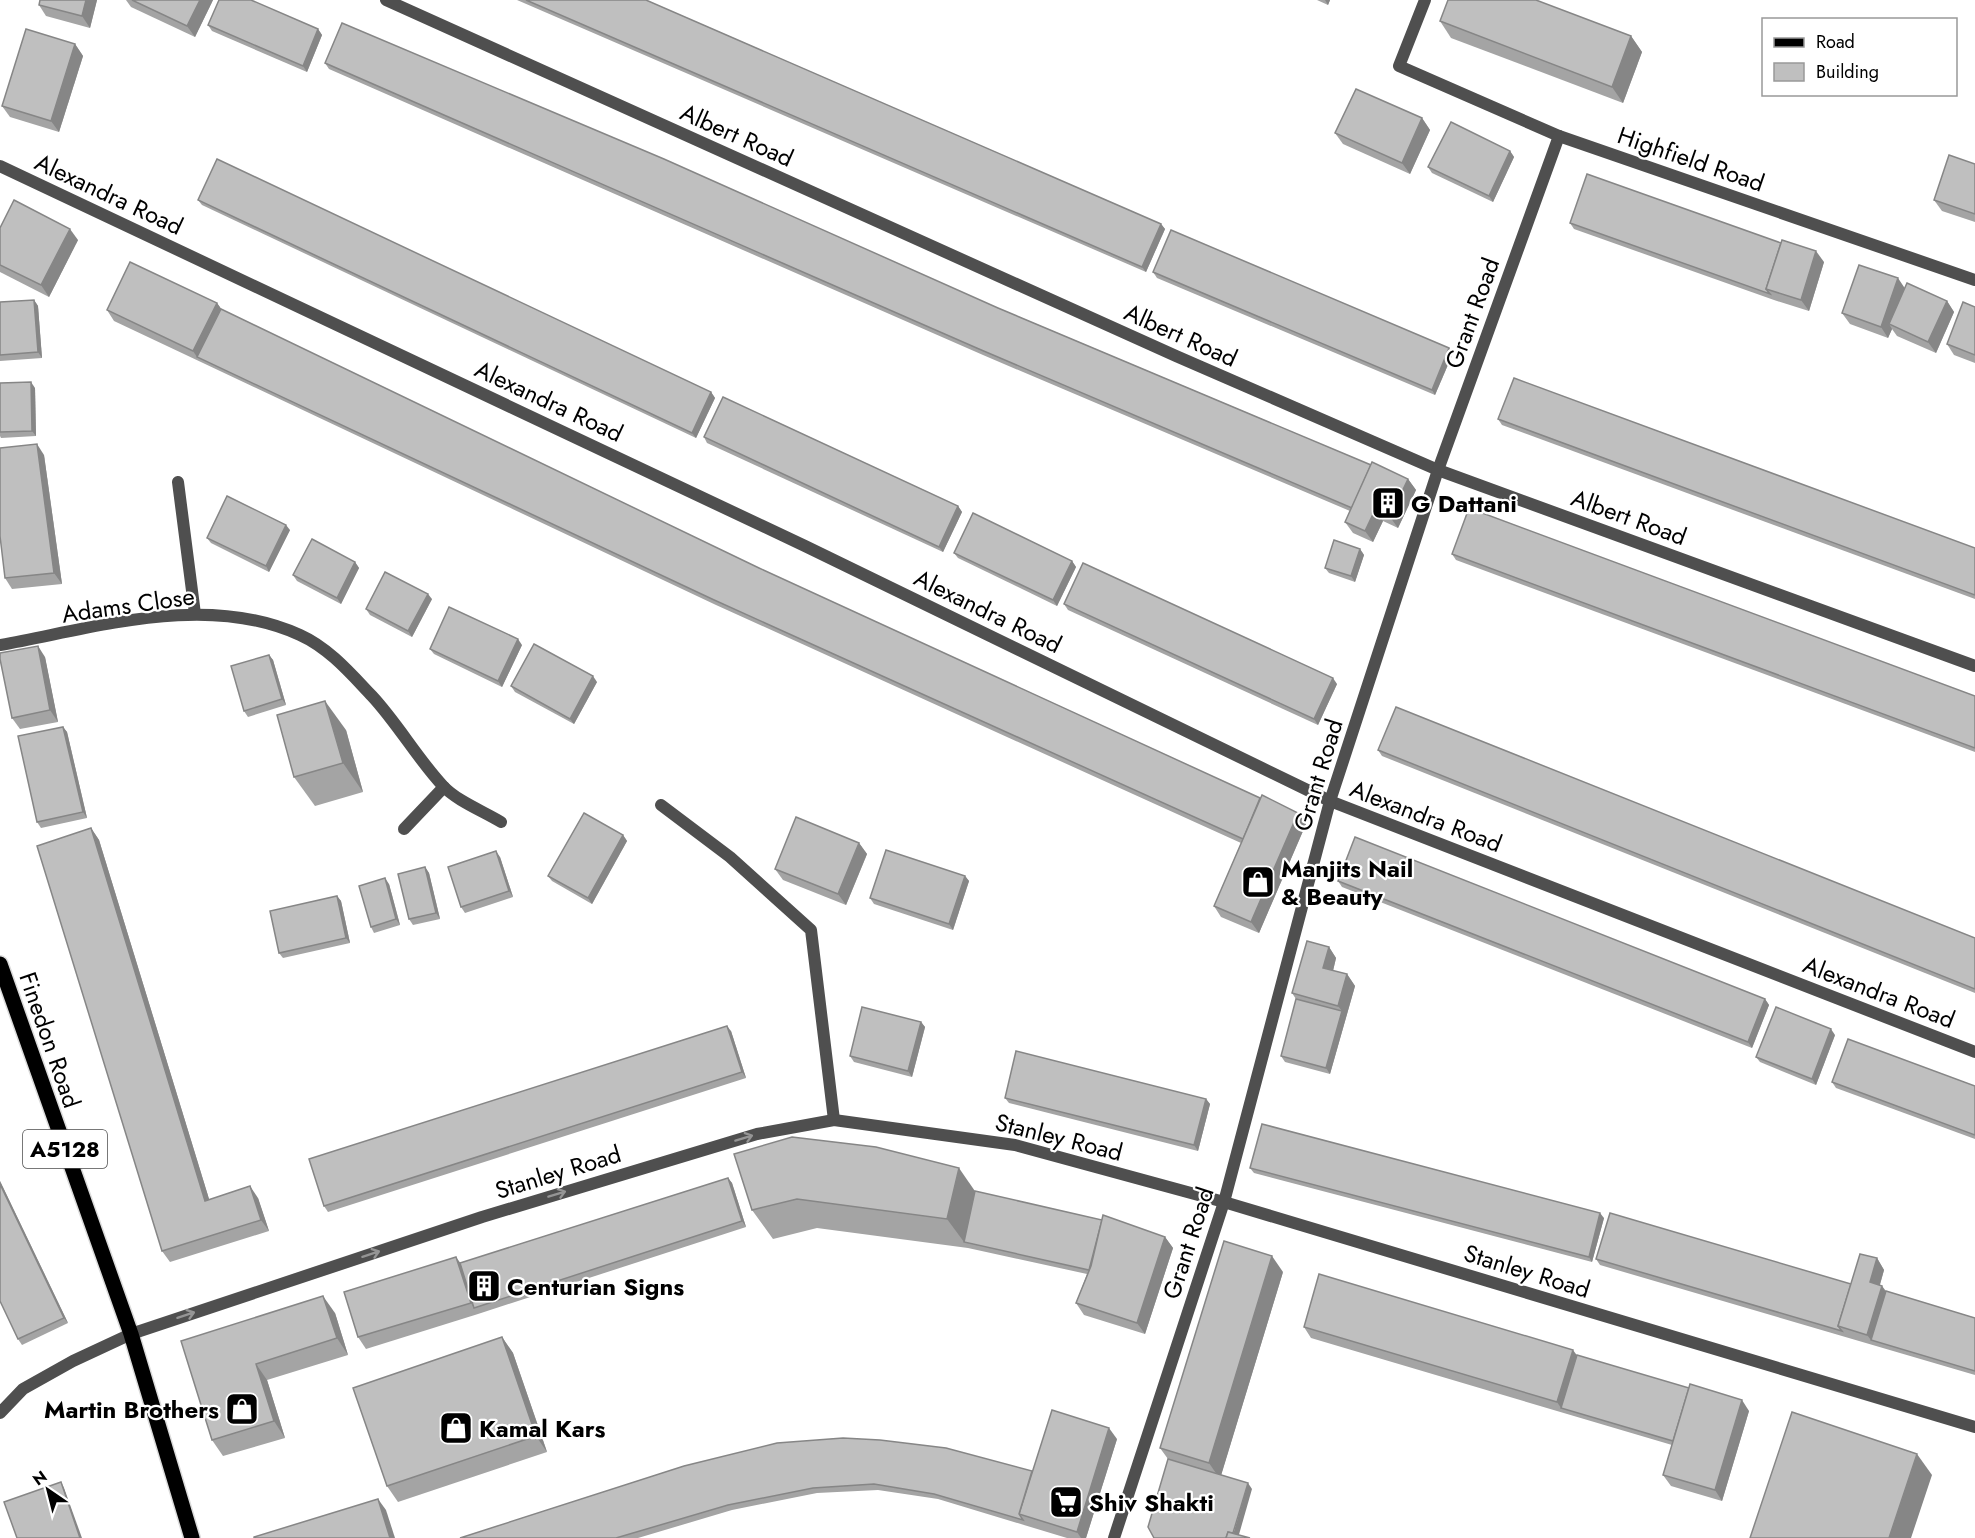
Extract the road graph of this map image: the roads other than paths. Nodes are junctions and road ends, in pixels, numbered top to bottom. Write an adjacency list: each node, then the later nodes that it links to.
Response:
1 (386, 0): 6 (street, Albert Road)
2 (1425, 0): 3 (street, Highfield Road)
3 (1559, 136): 5 (street, Highfield Road); 6 (street, Grant Road)
4 (0, 166): 12 (street, Alexandra Road)
5 (1975, 280)
6 (1438, 470): 10 (street, Albert Road); 12 (street, Grant Road)
7 (178, 482): 8 (street)
8 (195, 614): 9 (street, Adams Close); 11 (street, Adams Close)
9 (0, 645)
10 (1975, 666)
11 (444, 787): 14 (street, Adams Close); 15 (street)
12 (1330, 801): 17 (street, Alexandra Road); 19 (street, Grant Road)
13 (661, 805): 18 (street)
14 (501, 822)
15 (404, 829)
16 (0, 964): 20 (main road, Finedon Road / A5128)
17 (1975, 1052)
18 (834, 1119): 19 (street, Stanley Road); 20 (street, Stanley Road, one-way to 18)
19 (1224, 1202): 22 (street, Stanley Road); 24 (street, Grant Road)
20 (131, 1334): 21 (street, Stanley Road); 23 (main road, A5128)
21 (0, 1413)
22 (1975, 1427)
23 (192, 1538)
24 (1114, 1538)

